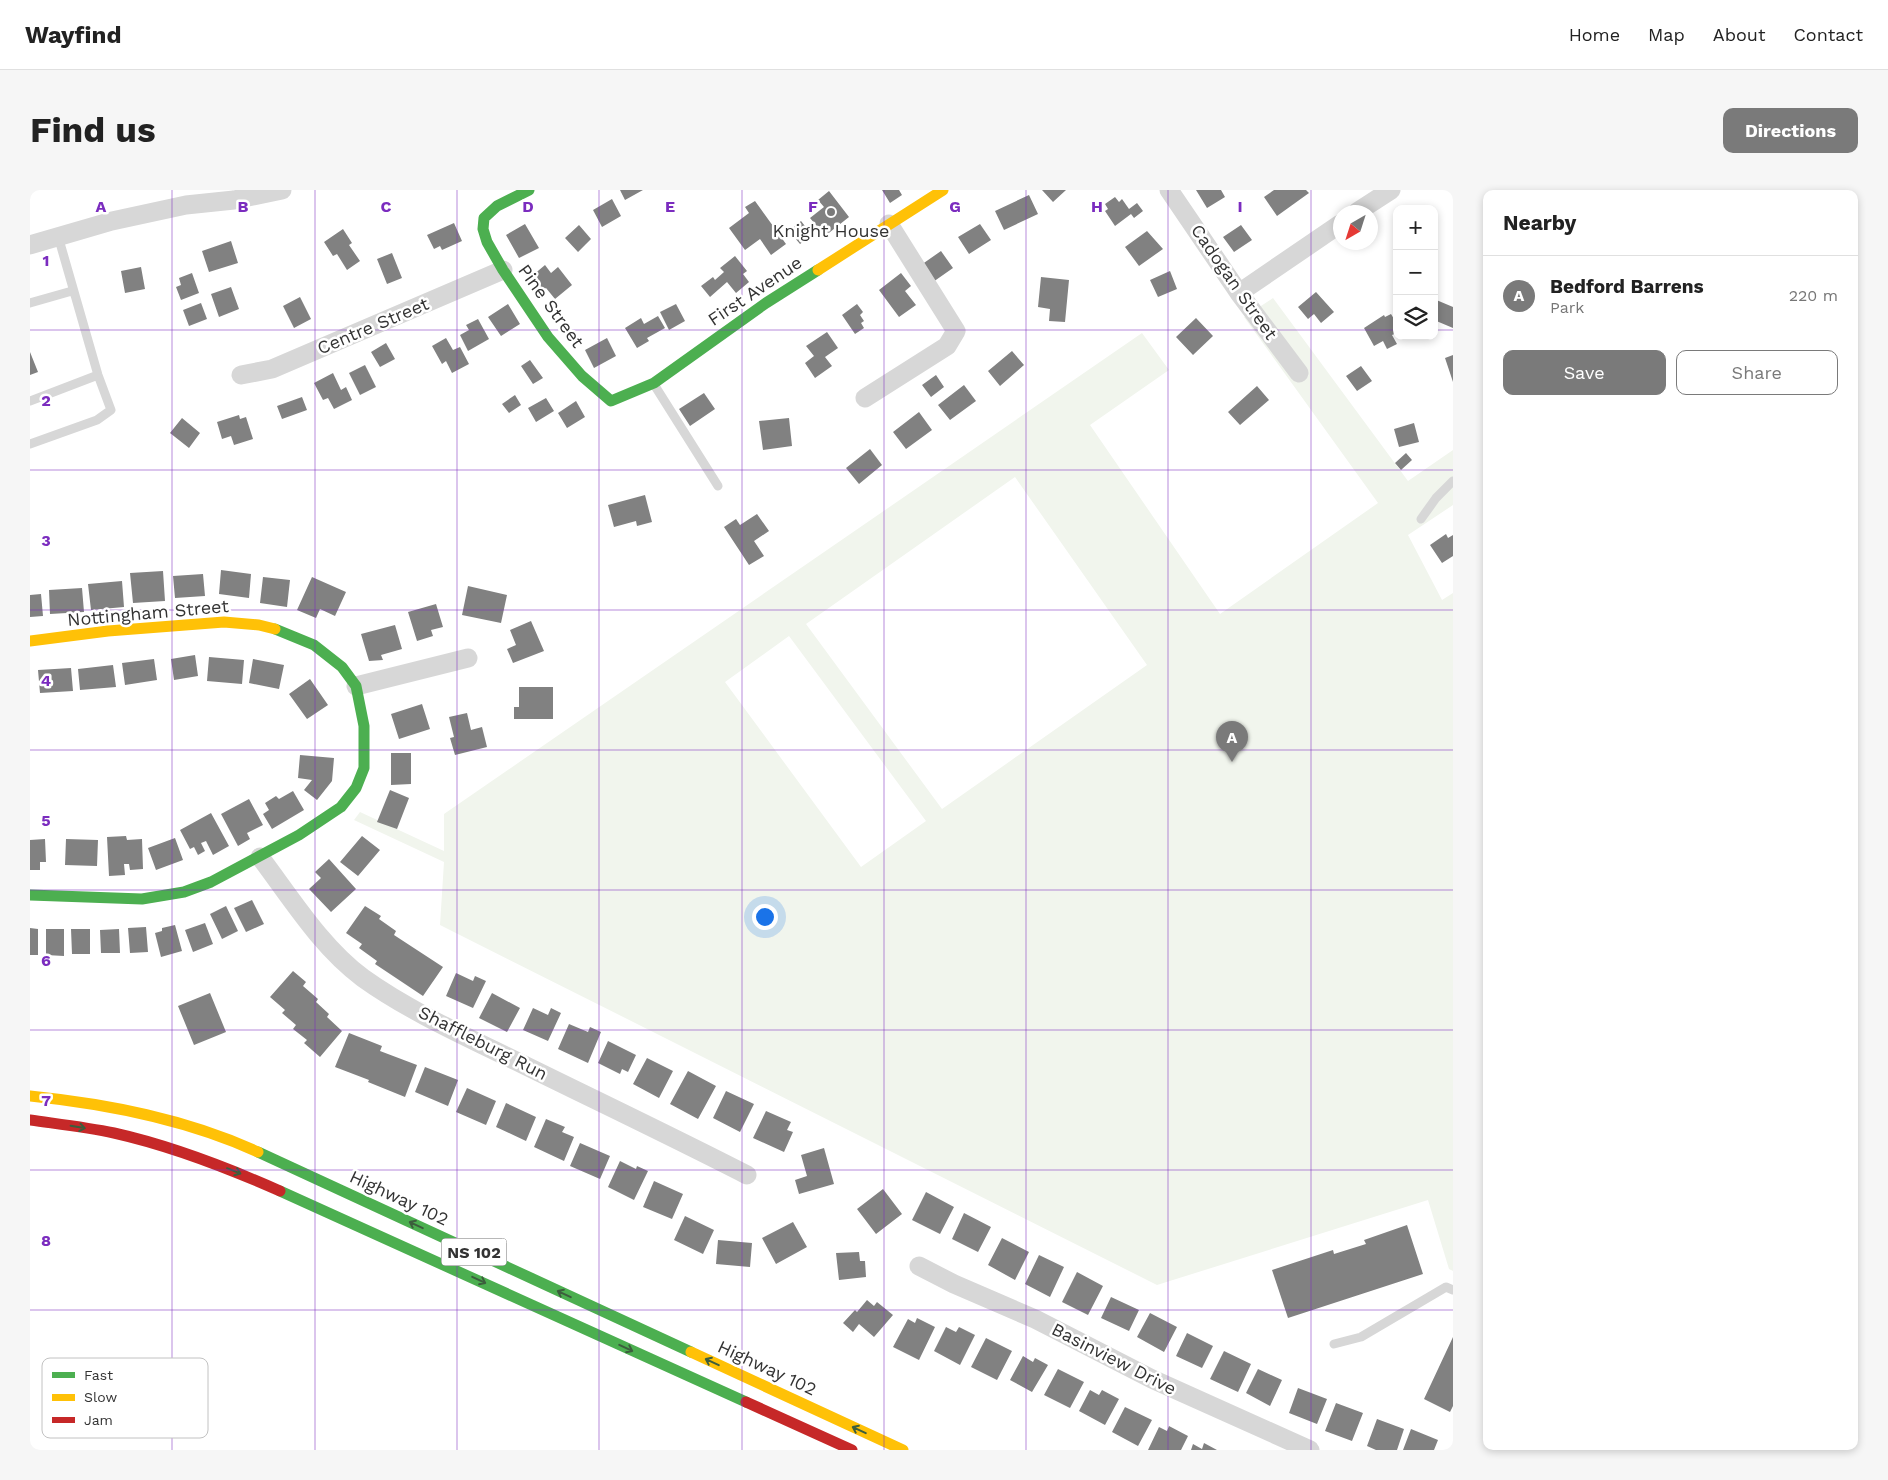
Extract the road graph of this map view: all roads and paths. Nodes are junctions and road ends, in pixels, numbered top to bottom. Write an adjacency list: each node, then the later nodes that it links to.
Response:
1 (282, 190): 9 (street)
2 (528, 190): 11 (main road, Pine Street)
3 (943, 190): 7 (main road, First Avenue)
4 (1169, 190): 13 (street, Cadogan Street)
5 (1391, 190): 6 (street)
6 (1368, 205)
7 (890, 224): 18 (main road, First Avenue); 19 (street)
8 (1333, 229): 13 (street)
9 (58, 236): 10 (street); 12 (lane)
10 (30, 245)
11 (503, 270): 16 (street, Centre Street); 21 (main road, Pine Street)
12 (72, 291): 14 (lane); 17 (lane)
13 (1239, 293): 15 (street, Cadogan Street)
14 (30, 303)
15 (1299, 373)
16 (241, 375)
17 (98, 376): 20 (lane); 22 (lane)
18 (654, 383): 21 (main road, First Avenue); 24 (lane)
19 (865, 398)
20 (30, 400)
21 (611, 401)
22 (30, 444)
23 (1453, 481): 25 (lane)
24 (718, 486)
25 (1421, 519)
26 (30, 641): 28 (main road, Nottingham Street)
27 (468, 658): 28 (street)
28 (356, 686): 29 (main road, Nottingham Street)
29 (260, 857): 30 (main road, Nottingham Street); 33 (street, Shaffleburg Run)
30 (30, 895)
31 (30, 1096): 38 (main road, Highway 102 / NS 102, one-way to 31)
32 (30, 1120): 37 (main road, NS 102, one-way to 37)
33 (748, 1175)
34 (918, 1266): 39 (street, Basinview Drive)
35 (1453, 1290): 36 (lane)
36 (1334, 1344)
37 (852, 1450)
38 (904, 1450)
39 (1310, 1450)

